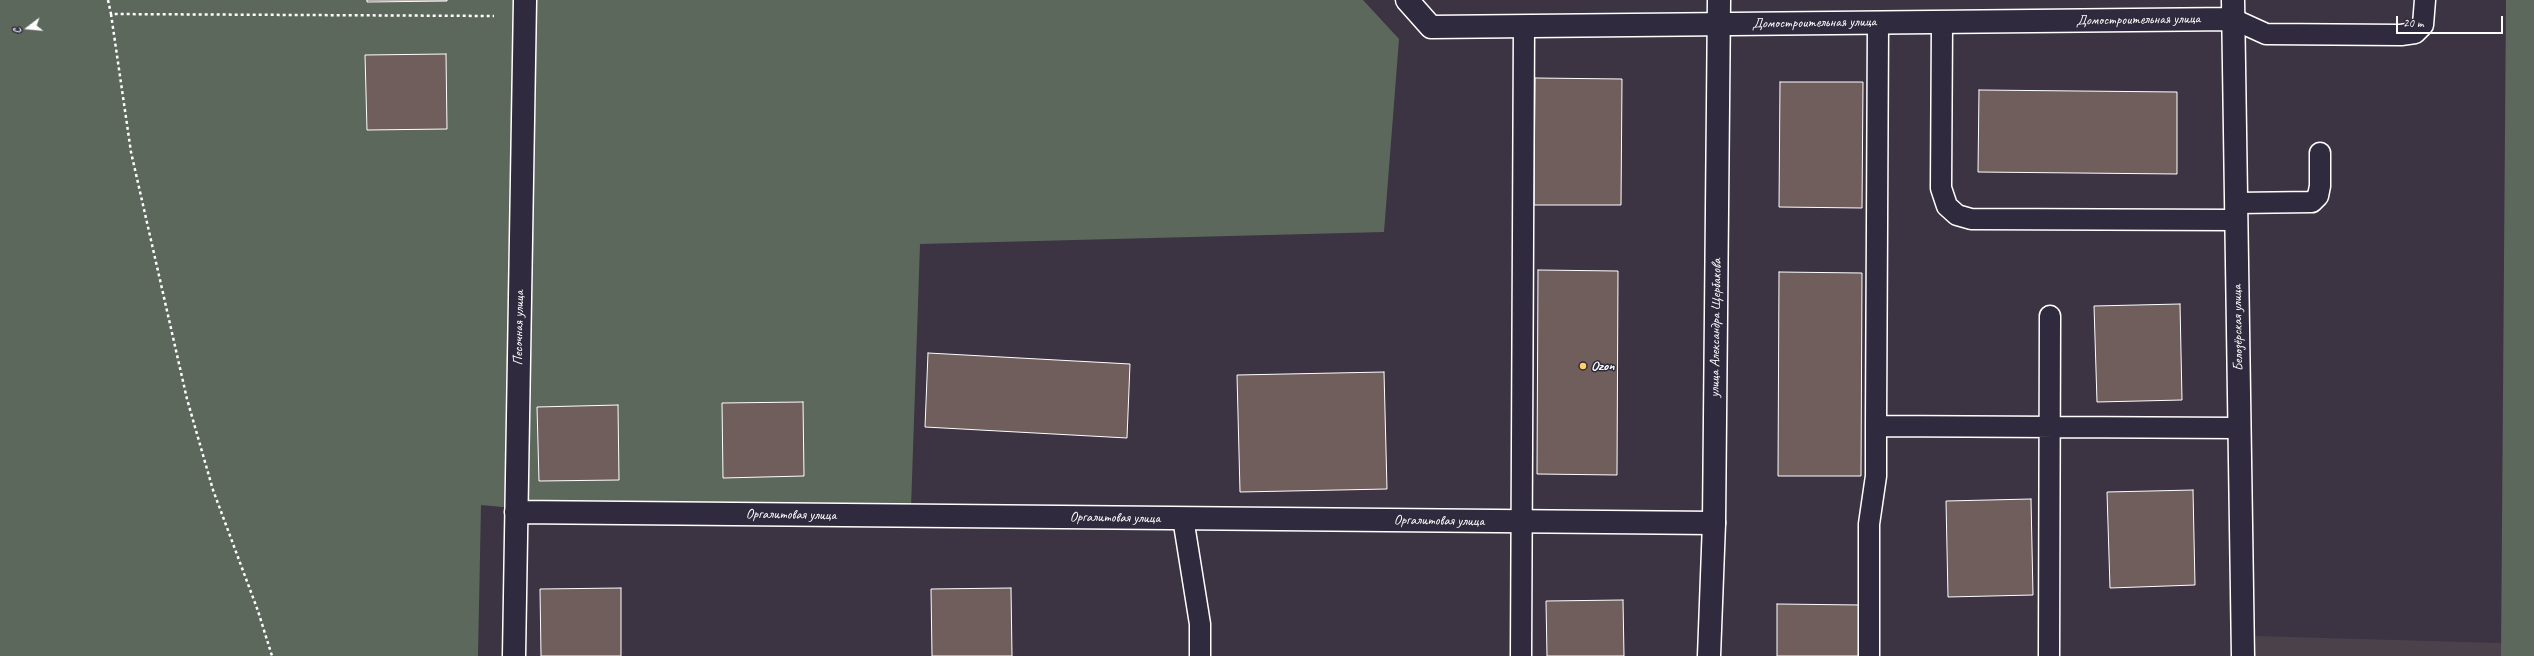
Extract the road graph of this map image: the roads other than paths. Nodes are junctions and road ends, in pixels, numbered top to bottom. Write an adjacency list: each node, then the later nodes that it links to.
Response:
1 (1407, 0): 9 (street, Домостроительная улица)
2 (1719, 0): 8 (street, улица Александра Щербакова)
3 (2425, 0): 5 (lane)
4 (525, 8): 16 (street, Песочная улица)
5 (2233, 10): 6 (street, Домостроительная улица); 11 (street, Белозёрская улица)
6 (1942, 22): 7 (street, Домостроительная улица); 11 (lane)
7 (1878, 23): 8 (street, Домостроительная улица); 13 (lane)
8 (1719, 24): 9 (street, Домостроительная улица); 19 (street, улица Александра Щербакова)
9 (1524, 26): 18 (lane)
10 (2320, 153): 11 (lane)
11 (2236, 212): 15 (street, Белозёрская улица)
12 (2050, 316): 14 (lane)
13 (1876, 426): 14 (lane); 24 (lane)
14 (2050, 427): 15 (lane); 25 (lane)
15 (2239, 428): 26 (street, Белозёрская улица)
16 (516, 512): 17 (street, Оргалитовая улица); 20 (street, Песочная улица)
17 (1183, 518): 18 (street, Оргалитовая улица); 21 (lane)
18 (1521, 522): 19 (street, Оргалитовая улица); 22 (lane)
19 (1714, 523): 23 (street, улица Александра Щербакова)
20 (514, 656)
21 (1200, 656)
22 (1521, 656)
23 (1709, 656)
24 (1869, 656)
25 (2049, 656)
26 (2243, 656)

